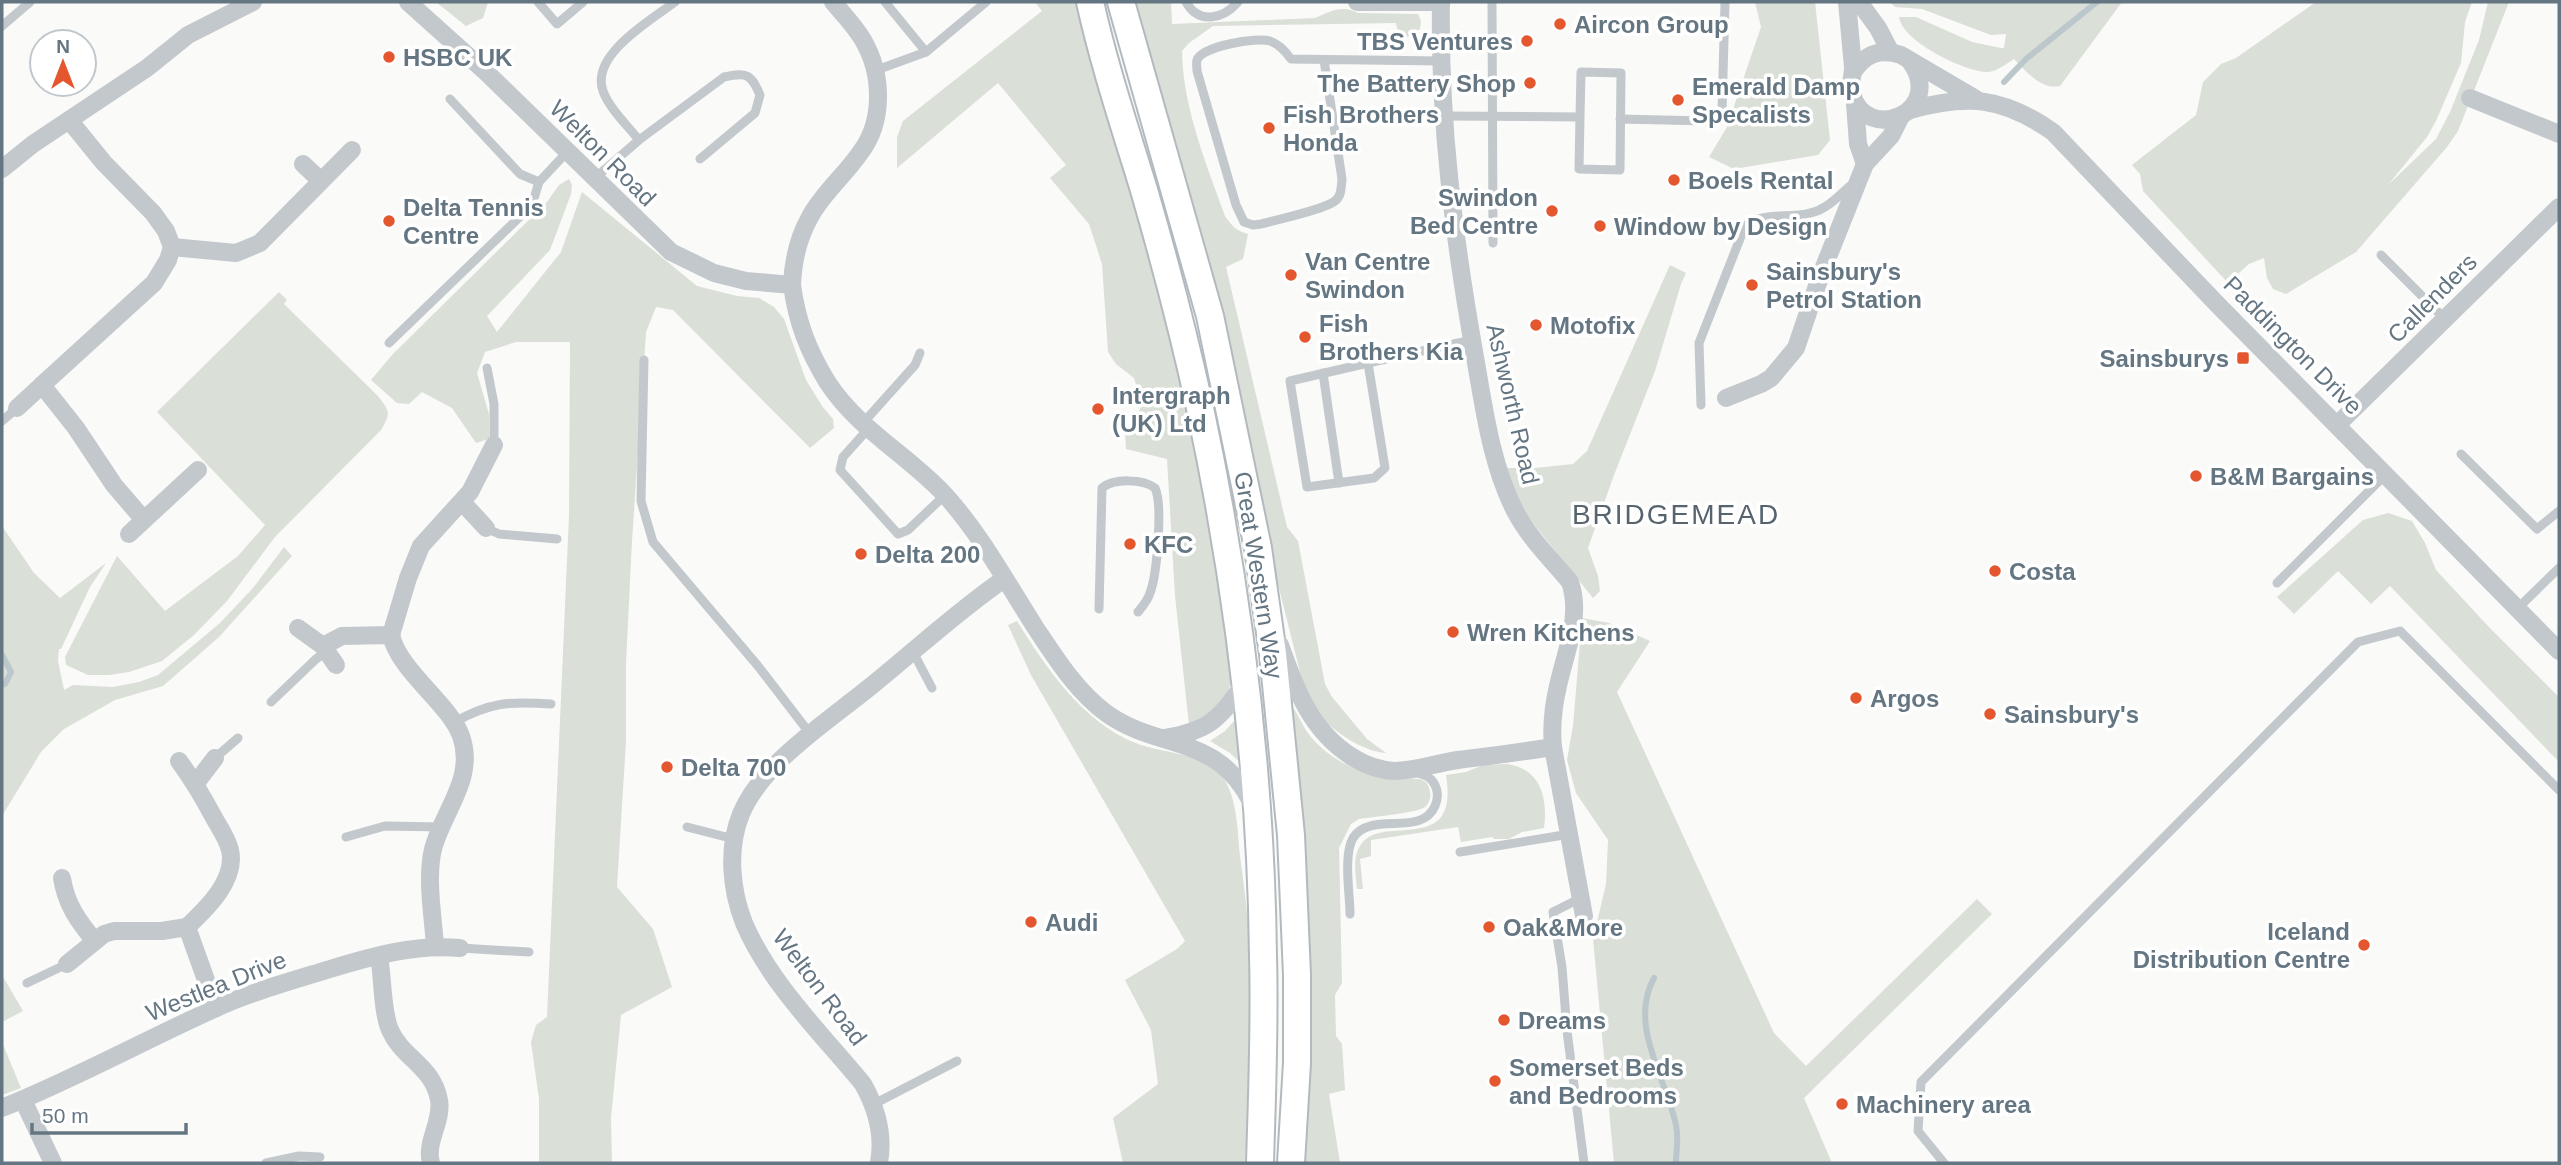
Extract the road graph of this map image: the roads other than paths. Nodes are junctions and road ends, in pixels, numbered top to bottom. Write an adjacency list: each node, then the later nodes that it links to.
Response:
1 (30, 2): 20 (lane)
2 (253, 2): 37 (street)
3 (408, 2): 41 (street, Welton Road)
4 (538, 2): 5 (lane)
5 (583, 2)
6 (675, 2): 39 (lane)
7 (833, 2): 26 (street)
8 (885, 2): 22 (lane)
9 (986, 2): 22 (lane)
10 (1090, 2): 93 (main road, Great Western Way)
11 (1121, 2): 84 (main road, Great Western Way)
12 (1186, 2): 13 (lane)
13 (1238, 2)
14 (1357, 2): 15 (street)
15 (1441, 2): 24 (street, Ashworth Road)
16 (1492, 2): 33 (lane)
17 (1724, 2): 36 (lane)
18 (1847, 2): 27 (street)
19 (1859, 2): 21 (street)
20 (2, 26)
21 (1890, 51): 25 (street, Paddington Drive); 27 (street)
22 (926, 52): 26 (lane)
23 (1324, 60): 23 (lane); 24 (lane)
24 (1441, 61): 34 (street, Ashworth Road)
25 (1910, 61): 30 (street, Paddington Drive); 32 (street)
26 (874, 71): 53 (street)
27 (1853, 72): 31 (street)
28 (2470, 98): 38 (street)
29 (450, 99): 48 (lane)
30 (1977, 100): 32 (street, Paddington Drive); 67 (street, Paddington Drive)
31 (1855, 103): 32 (street, Paddington Drive); 45 (street)
32 (1905, 113): 45 (street)
33 (1493, 115): 34 (lane); 35 (lane); 50 (lane)
34 (1444, 116): 55 (street, Ashworth Road)
35 (1580, 117): 36 (lane); 36 (lane)
36 (1620, 119)
37 (69, 120): 44 (street); 51 (street)
38 (2559, 134)
39 (639, 140): 42 (lane); 46 (lane)
40 (352, 150): 47 (street)
41 (568, 151): 46 (street, Welton Road); 48 (lane)
42 (700, 159)
43 (303, 164): 47 (street)
44 (2, 169)
45 (1862, 171): 63 (street); 64 (lane)
46 (595, 178): 53 (street, Welton Road)
47 (321, 181): 51 (street)
48 (540, 182): 56 (lane)
49 (2559, 206): 54 (street, Callenders)
50 (1493, 243)
51 (172, 247): 62 (street)
52 (2381, 255): 54 (lane)
53 (792, 285): 68 (street)
54 (2445, 319): 67 (street, Callenders)
55 (1472, 340): 59 (lane); 101 (street, Ashworth Road)
56 (389, 343)
57 (920, 353): 68 (lane)
58 (644, 360): 98 (lane)
59 (1368, 363): 61 (lane); 73 (lane)
60 (487, 368): 69 (lane)
61 (1323, 373): 73 (lane); 73 (lane)
62 (42, 385): 65 (street); 77 (street)
63 (1726, 398)
64 (1701, 405)
65 (17, 408): 66 (lane)
66 (2, 421)
67 (2338, 424): 72 (street, Paddington Drive)
68 (866, 426): 74 (street); 74 (lane)
69 (494, 444): 75 (street)
70 (2460, 454): 76 (lane)
71 (198, 470): 77 (street)
72 (2385, 475): 83 (lane); 86 (street, Paddington Drive)
73 (1339, 483)
74 (945, 495): 82 (street)
75 (462, 502): 78 (street); 89 (street)
76 (2559, 511)
77 (144, 520): 79 (street)
78 (486, 528): 80 (lane)
79 (129, 534)
80 (557, 539)
81 (2559, 568): 86 (lane)
82 (1004, 579): 91 (street, Welton Road); 100 (street)
83 (2277, 583)
84 (1266, 604): 104 (street); 136 (main road, Great Western Way)
85 (1098, 609): 87 (lane)
86 (2517, 609): 90 (street, Paddington Drive)
87 (1138, 612)
88 (298, 628): 92 (street)
89 (391, 635): 92 (street); 97 (street)
90 (2559, 651)
91 (913, 652): 94 (lane); 98 (street, Welton Road)
92 (329, 654): 95 (lane)
93 (1244, 684): 100 (street); 107 (main road, Great Western Way)
94 (932, 688)
95 (271, 702)
96 (551, 704): 97 (lane)
97 (453, 723): 108 (street)
98 (811, 735): 112 (street, Welton Road)
99 (238, 738): 102 (lane)
100 (1165, 738): 107 (street)
101 (1553, 747): 104 (street); 110 (street, Ashworth Road)
102 (215, 758): 105 (street)
103 (179, 761): 105 (street)
104 (1409, 770): 116 (lane)
105 (196, 783): 117 (street)
106 (2559, 790): 138 (lane)
107 (1257, 815): 135 (main road, Great Western Way)
108 (442, 827): 111 (lane); 119 (street)
109 (687, 827): 112 (lane)
110 (1570, 834): 113 (lane); 115 (street, Ashworth Road)
111 (346, 837)
112 (734, 839): 128 (street, Welton Road)
113 (1460, 852)
114 (62, 878): 118 (street)
115 (1583, 907): 137 (lane)
116 (1350, 914)
117 (187, 927): 118 (street); 125 (street)
118 (94, 940): 123 (street)
119 (435, 946): 120 (street, Westlea Drive); 122 (street, Westlea Drive)
120 (460, 948): 121 (lane)
121 (530, 952)
122 (379, 956): 125 (street, Westlea Drive); 133 (street)
123 (67, 964): 124 (lane)
124 (27, 983)
125 (216, 1008): 127 (street, Westlea Drive)
126 (957, 1061): 128 (lane)
127 (23, 1100): 129 (street, Westlea Drive); 131 (street)
128 (874, 1104): 134 (street, Welton Road)
129 (2, 1108)
130 (320, 1157): 132 (lane)
131 (53, 1163)
132 (267, 1163)
133 (431, 1163)
134 (879, 1163)
135 (1260, 1163)
136 (1291, 1163)
137 (1584, 1163)
138 (1944, 1163)

